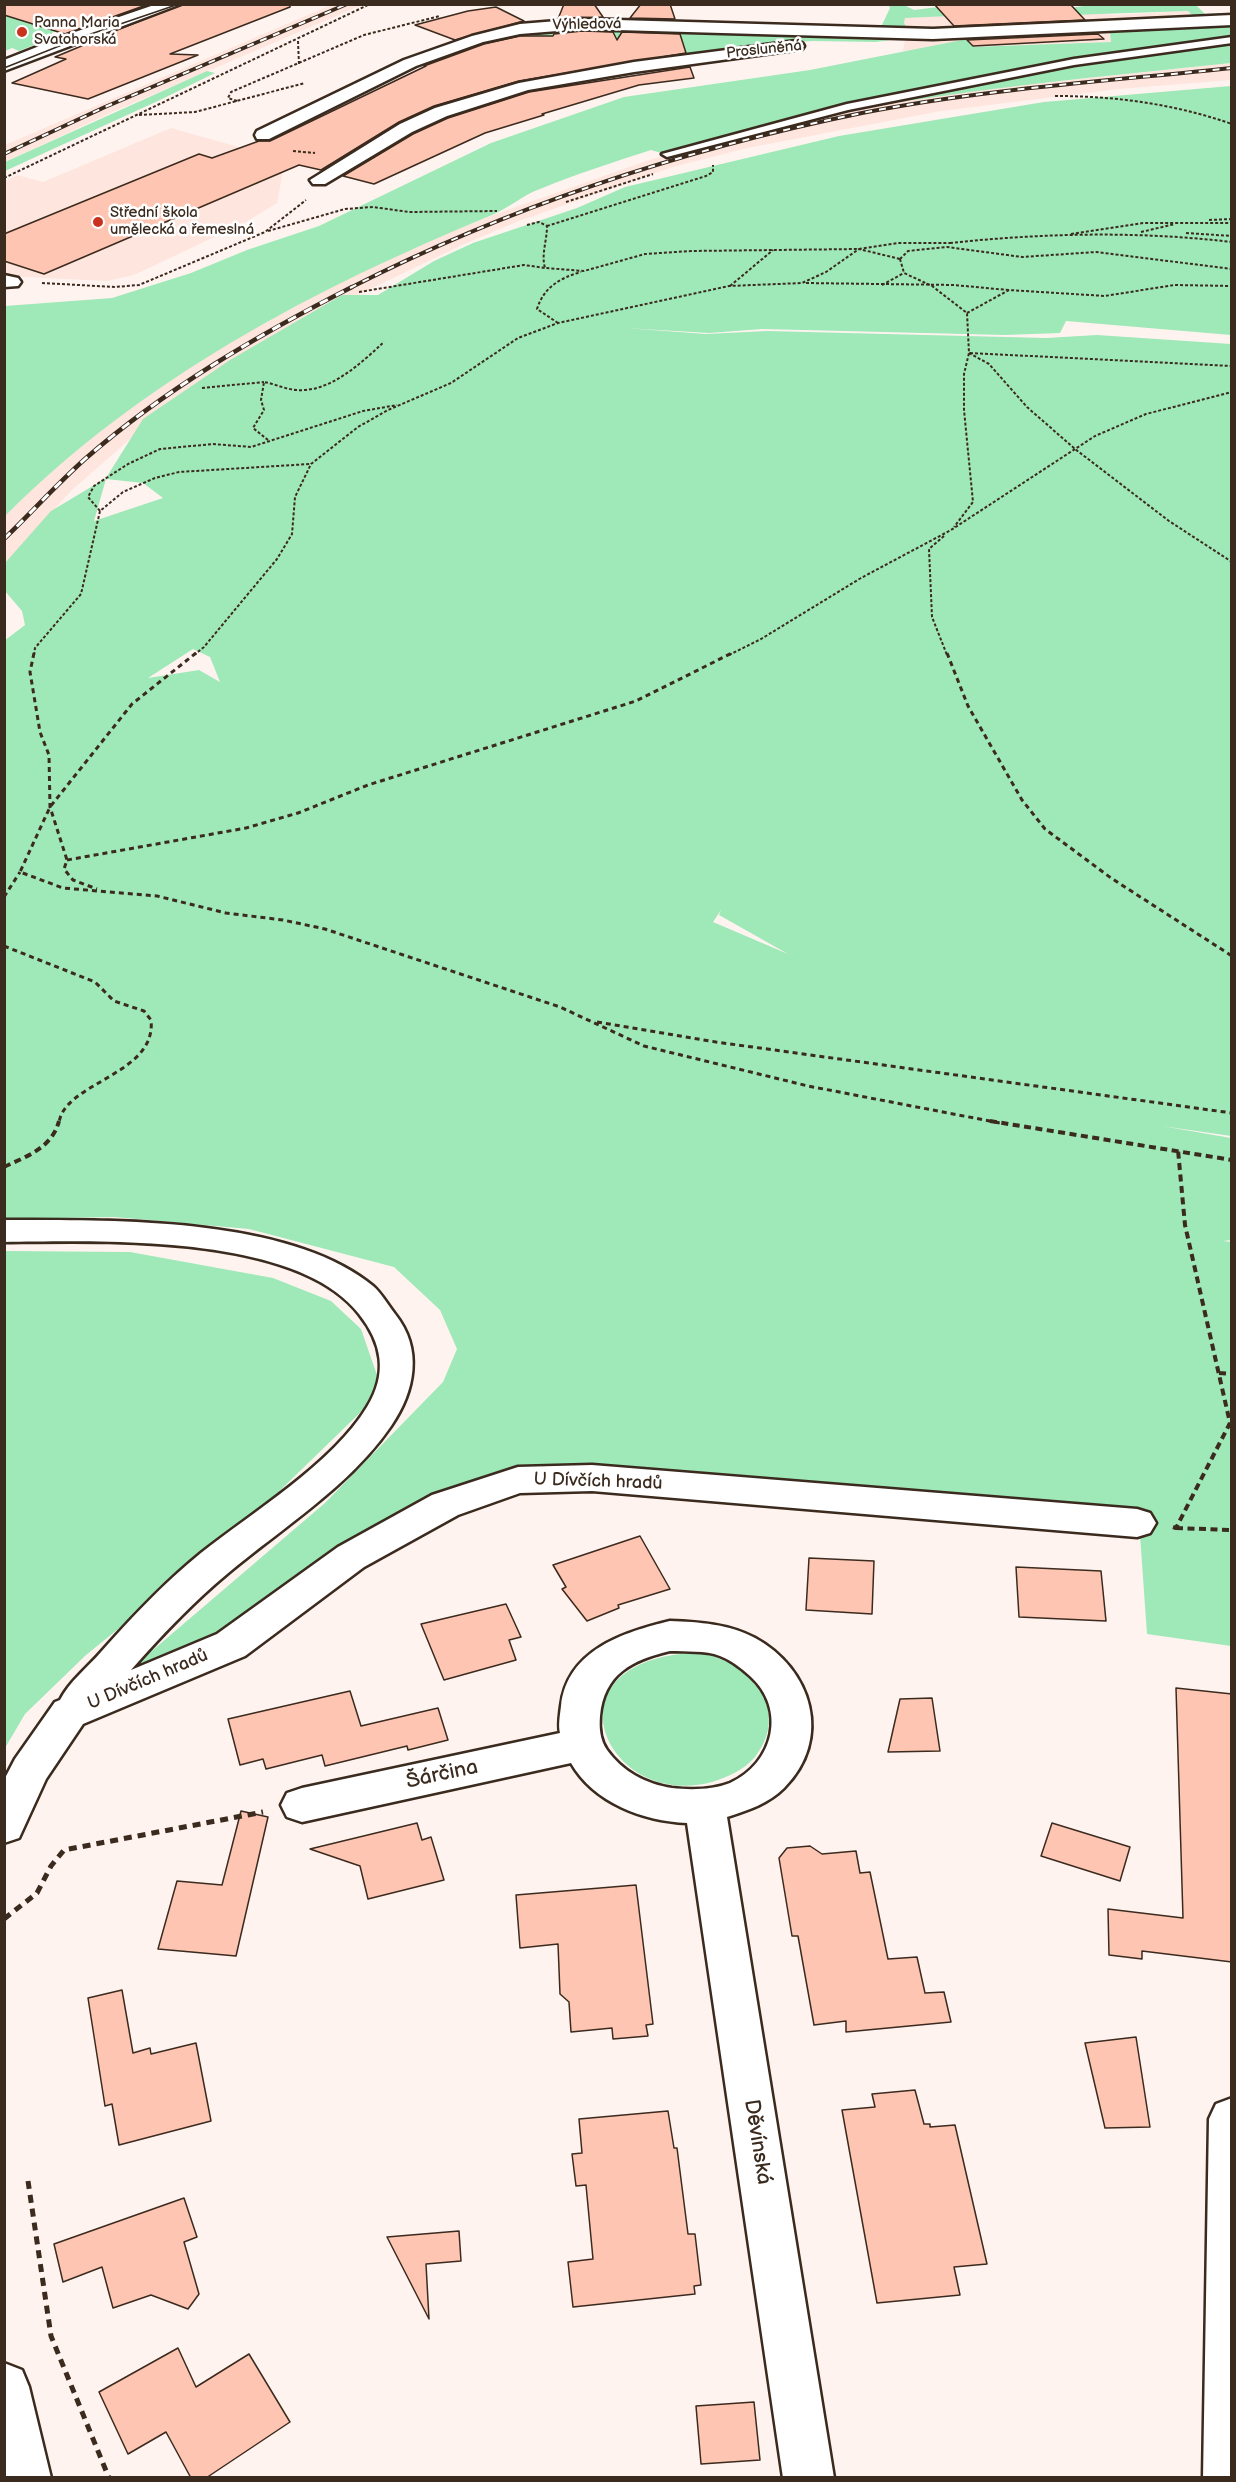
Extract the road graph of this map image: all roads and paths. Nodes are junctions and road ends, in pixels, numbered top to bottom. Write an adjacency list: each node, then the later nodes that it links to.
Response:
1 (174, 4): 9 (street)
2 (370, 4): 7 (path)
3 (440, 16): 8 (path)
4 (1232, 20): 5 (street, Prosluněná)
5 (933, 34): 13 (street, Výhledová); 18 (street, Prosluněná)
6 (1232, 40): 14 (lane)
7 (298, 41): 8 (path); 11 (path)
8 (299, 65): 11 (path)
9 (4, 66)
10 (1055, 96): 12 (path)
11 (137, 115): 17 (path)
12 (1232, 124)
13 (263, 135): 18 (path)
14 (667, 154)
15 (713, 159): 25 (path)
16 (656, 173): 19 (path)
17 (4, 178)
18 (319, 180): 26 (path)
19 (566, 202)
20 (497, 211): 26 (path)
21 (1232, 219): 22 (path)
22 (1183, 222): 23 (path); 27 (path); 28 (path)
23 (1232, 223)
24 (527, 225): 25 (path)
25 (547, 226): 36 (path)
26 (265, 232): 40 (path)
27 (1134, 234): 28 (path); 29 (path); 30 (path)
28 (1055, 236): 31 (path)
29 (1232, 236)
30 (1232, 242)
31 (951, 243): 32 (path); 34 (path)
32 (938, 247): 35 (path); 37 (path)
33 (774, 249): 34 (path); 38 (path); 43 (path)
34 (859, 249): 35 (path); 41 (path)
35 (900, 260): 39 (path)
36 (545, 268): 38 (path); 47 (path)
37 (1232, 269)
38 (584, 271): 49 (path)
39 (904, 273): 42 (path); 44 (path)
40 (8, 281)
41 (802, 283): 42 (path); 43 (path)
42 (881, 285): 44 (path)
43 (729, 286): 49 (path)
44 (932, 286): 46 (path); 48 (path)
45 (1232, 286): 46 (path)
46 (1009, 290): 48 (path)
47 (359, 292)
48 (967, 313): 51 (path)
49 (558, 323): 56 (path)
50 (384, 342): 53 (path)
51 (969, 353): 52 (path); 58 (path); 61 (path)
52 (1232, 366)
53 (264, 382): 54 (path); 57 (path)
54 (201, 388)
55 (1232, 392): 58 (path)
56 (403, 404): 57 (path); 59 (path)
57 (269, 441): 60 (path)
58 (1075, 449): 61 (path); 62 (path)
59 (310, 464): 60 (path); 63 (path)
60 (100, 511): 63 (path)
61 (951, 530): 64 (path); 69 (path)
62 (1232, 562)
63 (50, 807): 64 (path); 65 (path)
64 (67, 860): 66 (path)
65 (20, 872): 66 (path); 67 (path)
66 (102, 891): 72 (path)
67 (4, 897)
68 (4, 946): 74 (path)
69 (1232, 956)
70 (596, 1022): 71 (path)
71 (1232, 1113)
72 (1178, 1149): 73 (path); 76 (path)
73 (1232, 1160)
74 (4, 1167)
75 (4, 1231): 81 (street)
76 (1219, 1372): 77 (path); 79 (path)
77 (1232, 1374)
78 (1137, 1523): 79 (path); 81 (street, U Dívčích hradů)
79 (1176, 1528): 80 (path)
80 (1232, 1530)
81 (69, 1713): 85 (street, U Dívčích hradů)
82 (582, 1745): 83 (street, Šárčina); 84 (street); 84 (street)
83 (302, 1805): 86 (path)
84 (705, 1806): 92 (street, Děvínská)
85 (4, 1826)
86 (4, 1919)
87 (1231, 2144): 93 (street)
88 (28, 2181): 91 (path)
89 (4, 2387): 90 (street)
90 (26, 2478)
91 (109, 2478)
92 (809, 2478)
93 (1228, 2478)

